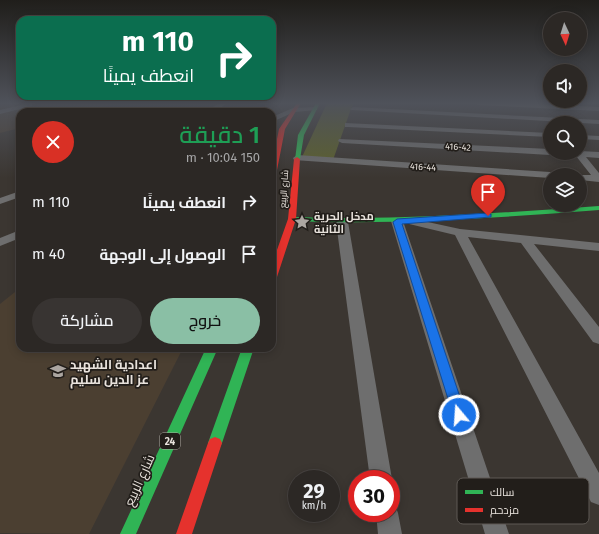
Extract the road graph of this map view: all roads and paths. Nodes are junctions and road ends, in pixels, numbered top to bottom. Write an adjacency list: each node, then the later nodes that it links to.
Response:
1 (283, 128): 12 (main road, شارع الربيع)
2 (305, 128): 13 (main road, شارع الربيع)
3 (347, 128): 8 (street)
4 (414, 128): 5 (street)
5 (543, 136)
6 (587, 137): 7 (street)
7 (599, 138)
8 (339, 151): 9 (street, 416-42); 13 (street, 416-44); 15 (street, 416-44)
9 (543, 152)
10 (587, 154): 11 (street)
11 (599, 155)
12 (276, 158)
13 (297, 158): 21 (main road, شارع الربيع)
14 (583, 160): 17 (street)
15 (543, 174)
16 (587, 178): 17 (street)
17 (599, 179)
18 (16, 195): 19 (street)
19 (0, 201)
20 (599, 208): 22 (main road)
21 (292, 218): 23 (main road); 29 (main road, شارع الربيع)
22 (403, 221): 23 (main road); 24 (street); 34 (street)
23 (342, 222): 33 (street)
24 (460, 233): 26 (street); 35 (street)
25 (16, 236): 27 (street)
26 (525, 240): 28 (street); 30 (street)
27 (0, 242)
28 (596, 249)
29 (276, 265)
30 (599, 338)
31 (210, 352): 38 (main road, شارع الربيع / 24)
32 (247, 352): 39 (main road)
33 (380, 470)
34 (480, 478)
35 (599, 494)
36 (388, 522): 40 (street)
37 (494, 524): 41 (street)
38 (128, 534)
39 (184, 534)
40 (390, 534)
41 (497, 534)

